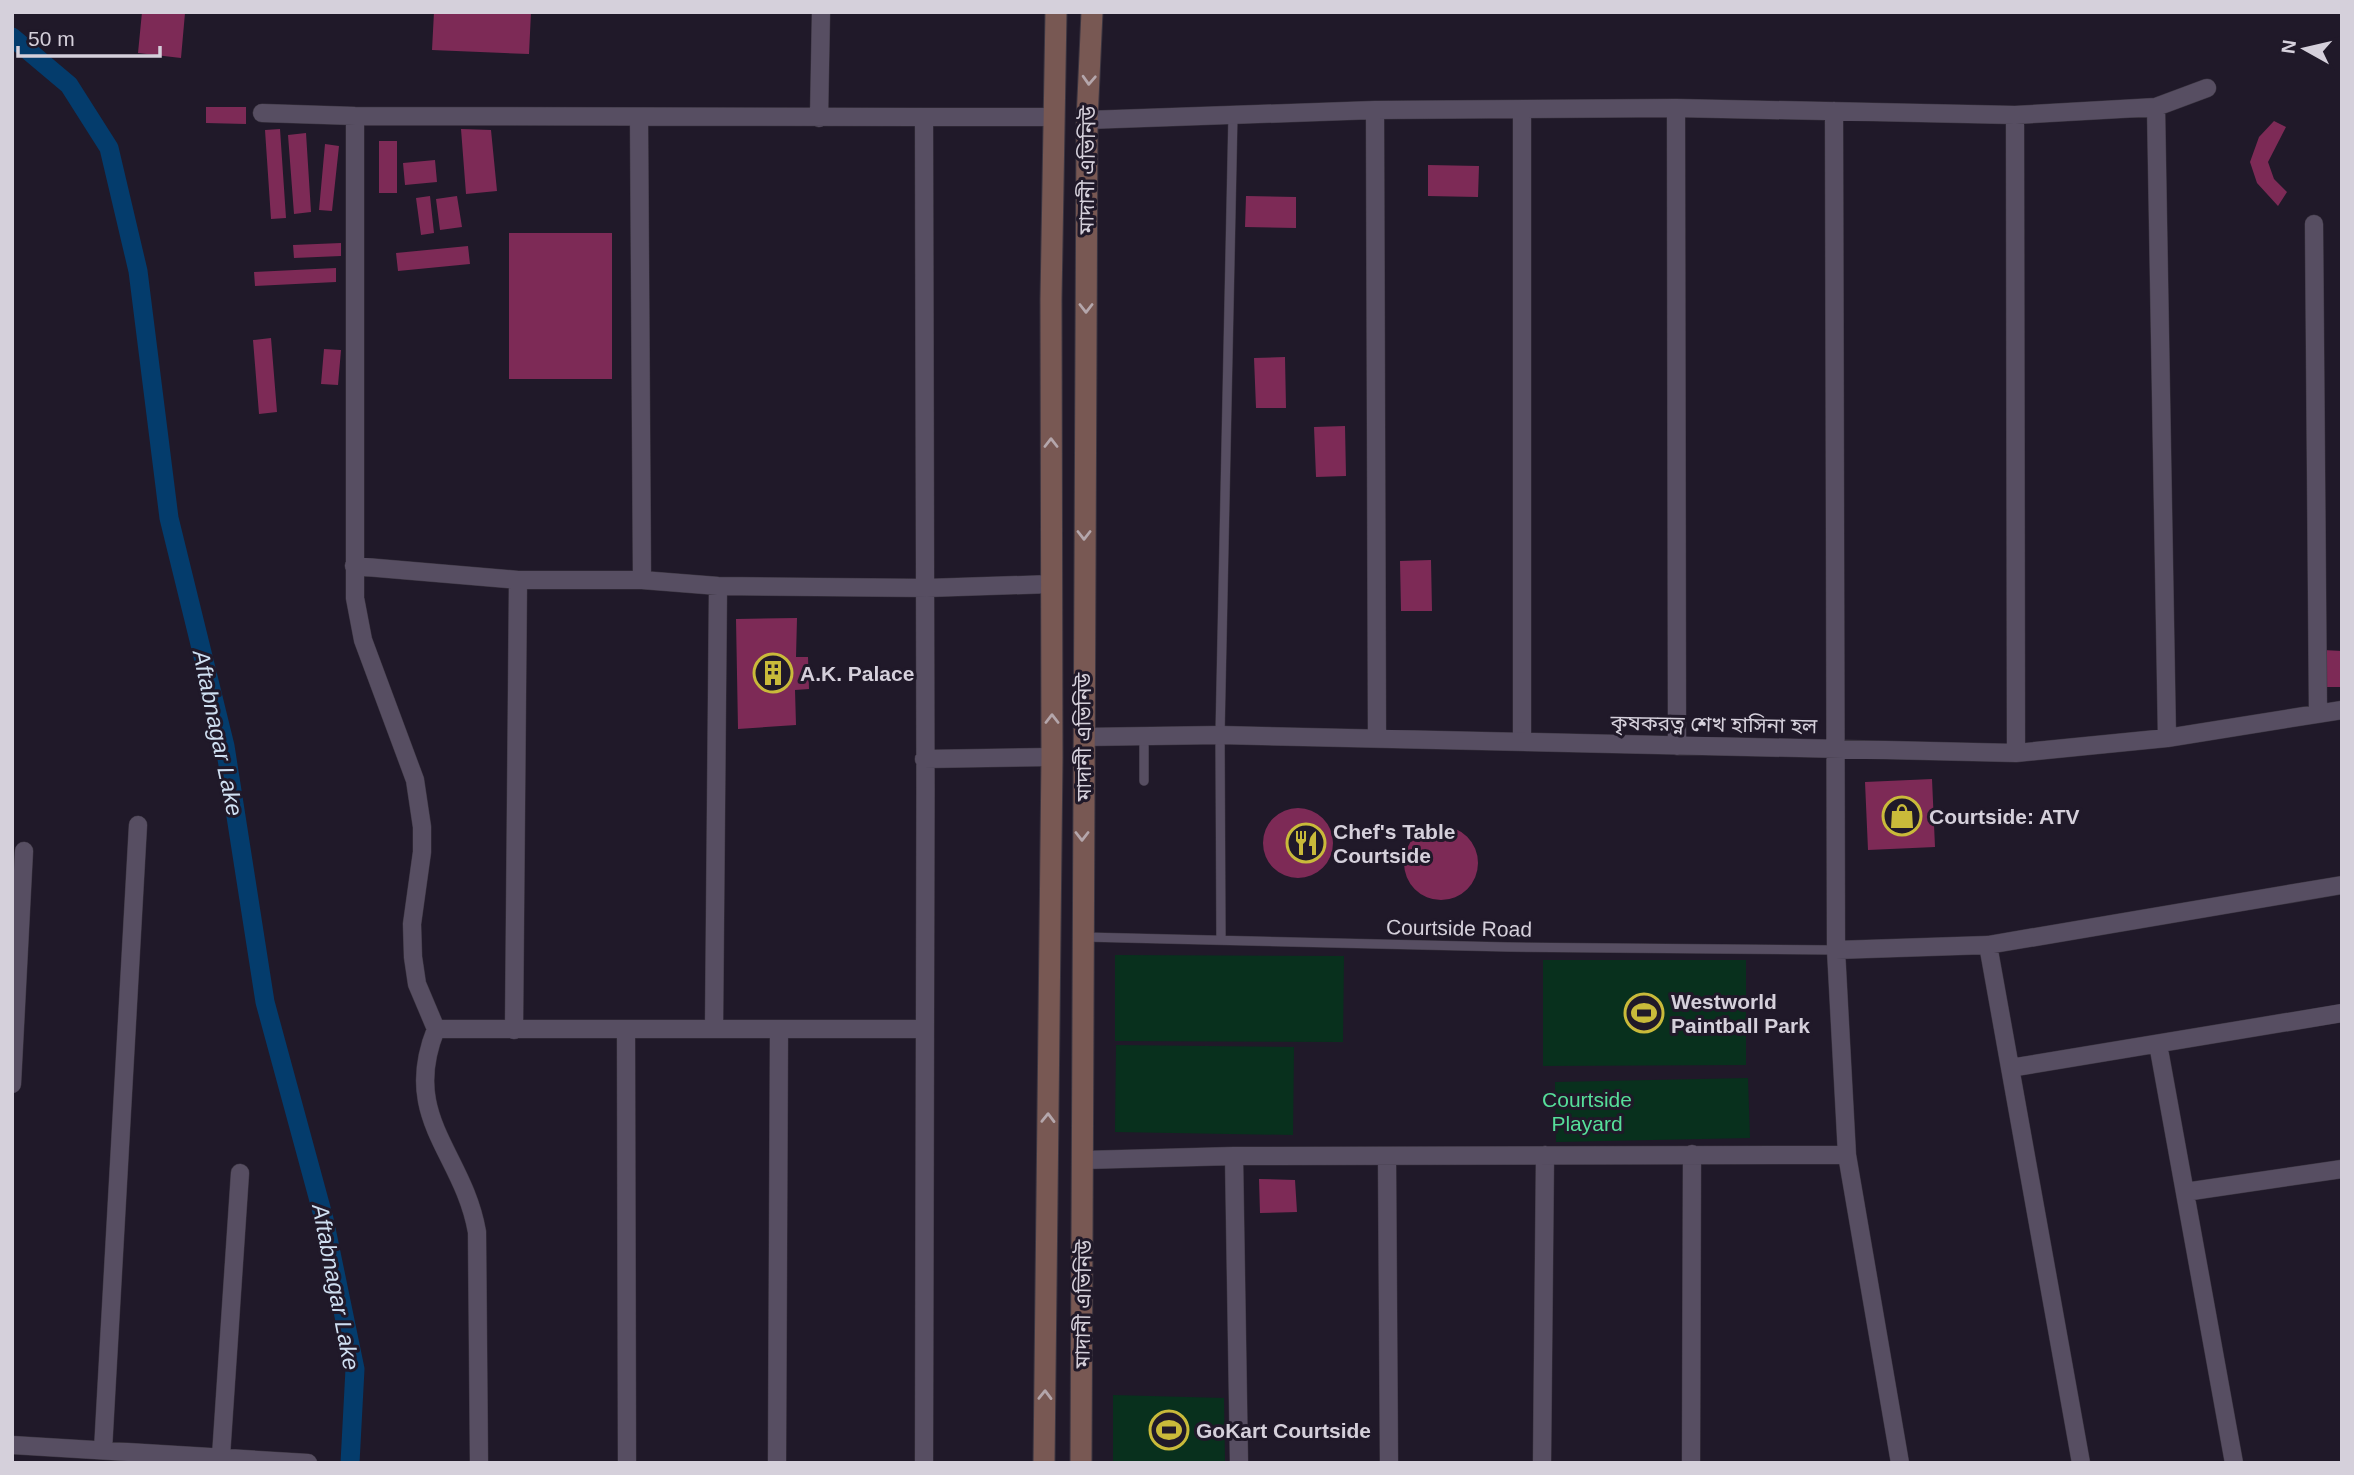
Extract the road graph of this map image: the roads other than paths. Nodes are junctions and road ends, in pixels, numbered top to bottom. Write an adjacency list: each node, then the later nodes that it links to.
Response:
1 (821, 12): 17 (street)
2 (1056, 12): 16 (main road, মাদানী এভিনিউ)
3 (1092, 12): 18 (main road, মাদানী এভিনিউ, one-way to 18)
4 (2207, 88): 5 (street)
5 (2156, 107): 12 (street); 31 (street)
6 (1676, 108): 8 (street); 9 (street); 34 (street)
7 (1375, 110): 8 (street); 11 (street); 32 (street)
8 (1522, 110): 33 (street)
9 (1834, 111): 12 (street); 35 (street)
10 (262, 113): 13 (street)
11 (1233, 114): 18 (street); 28 (lane)
12 (2015, 114): 36 (street)
13 (355, 116): 14 (street); 20 (street)
14 (639, 117): 17 (street); 22 (street)
15 (924, 117): 16 (street); 17 (street); 25 (street)
16 (1054, 117): 23 (main road, মাদানী এভিনিউ, one-way to 16)
17 (819, 118)
18 (1087, 120): 30 (main road, মাদানী এভিনিউ, one-way to 30)
19 (2314, 223): 27 (street)
20 (355, 566): 21 (street); 49 (street)
21 (518, 580): 22 (street); 53 (street)
22 (642, 580): 24 (street)
23 (1052, 584): 25 (street); 37 (main road, মাদানী এভিনিউ, one-way to 23)
24 (718, 586): 25 (street); 50 (street)
25 (927, 587): 38 (street)
26 (2342, 710): 27 (street, কৃষকরত্ন শেখ হাসিনা হল)
27 (2318, 714): 31 (street, কৃষকরত্ন শেখ হাসিনা হল)
28 (1220, 735): 29 (street, কৃষকরত্ন শেখ হাসিনা হল); 32 (street, কৃষকরত্ন শেখ হাসিনা হল); 45 (lane)
29 (1144, 736): 30 (street, কৃষকরত্ন শেখ হাসিনা হল); 39 (lane)
30 (1083, 737): 43 (main road, মাদানী এভিনিউ, one-way to 43)
31 (2167, 738): 36 (street, কৃষকরত্ন শেখ হাসিনা হল)
32 (1377, 739): 33 (street, কৃষকরত্ন শেখ হাসিনা হল)
33 (1522, 742): 34 (street, কৃষকরত্ন শেখ হাসিনা হল)
34 (1677, 746): 35 (street, কৃষকরত্ন শেখ হাসিনা হল)
35 (1838, 749): 36 (street, কৃষকরত্ন শেখ হাসিনা হল); 47 (street)
36 (2016, 753)
37 (1052, 757): 38 (street); 44 (main road, মাদানী এভিনিউ)
38 (924, 759): 52 (street)
39 (1144, 781)
40 (138, 825): 69 (street)
41 (24, 851): 57 (street)
42 (2342, 885): 46 (street)
43 (1082, 937): 44 (main road); 45 (lane, Courtside Road); 63 (main road, মাদানী এভিনিউ)
44 (1050, 939): 64 (main road, মাদানী এভিনিউ, one-way to 44)
45 (1221, 940): 47 (lane, Courtside Road)
46 (1988, 945): 47 (street); 56 (street)
47 (1836, 950): 60 (street)
48 (2342, 1013): 55 (street)
49 (436, 1029): 53 (street); 72 (street)
50 (714, 1029): 51 (street); 54 (street)
51 (779, 1029): 52 (street); 74 (street)
52 (925, 1029): 75 (street)
53 (514, 1030): 54 (street)
54 (626, 1030): 73 (street)
55 (2158, 1044): 56 (street); 67 (street)
56 (2010, 1068): 83 (street)
57 (12, 1084)
58 (1692, 1154): 59 (street); 60 (street); 81 (street)
59 (1545, 1155): 62 (street); 80 (street)
60 (1847, 1155): 82 (street)
61 (1234, 1156): 62 (street); 63 (street); 78 (street)
62 (1387, 1157): 79 (street)
63 (1084, 1160): 64 (main road); 77 (main road, মাদানী এভিনিউ)
64 (1047, 1165): 76 (main road, মাদানী এভিনিউ, one-way to 64)
65 (2342, 1169): 67 (street)
66 (240, 1173): 70 (street)
67 (2185, 1192): 84 (street)
68 (12, 1445): 69 (street)
69 (103, 1450): 70 (street)
70 (222, 1456): 71 (street)
71 (308, 1463)
72 (479, 1463)
73 (627, 1463)
74 (777, 1463)
75 (924, 1463)
76 (1044, 1463)
77 (1081, 1463)
78 (1239, 1463)
79 (1389, 1463)
80 (1542, 1463)
81 (1691, 1463)
82 (1900, 1463)
83 (2081, 1463)
84 (2234, 1463)

